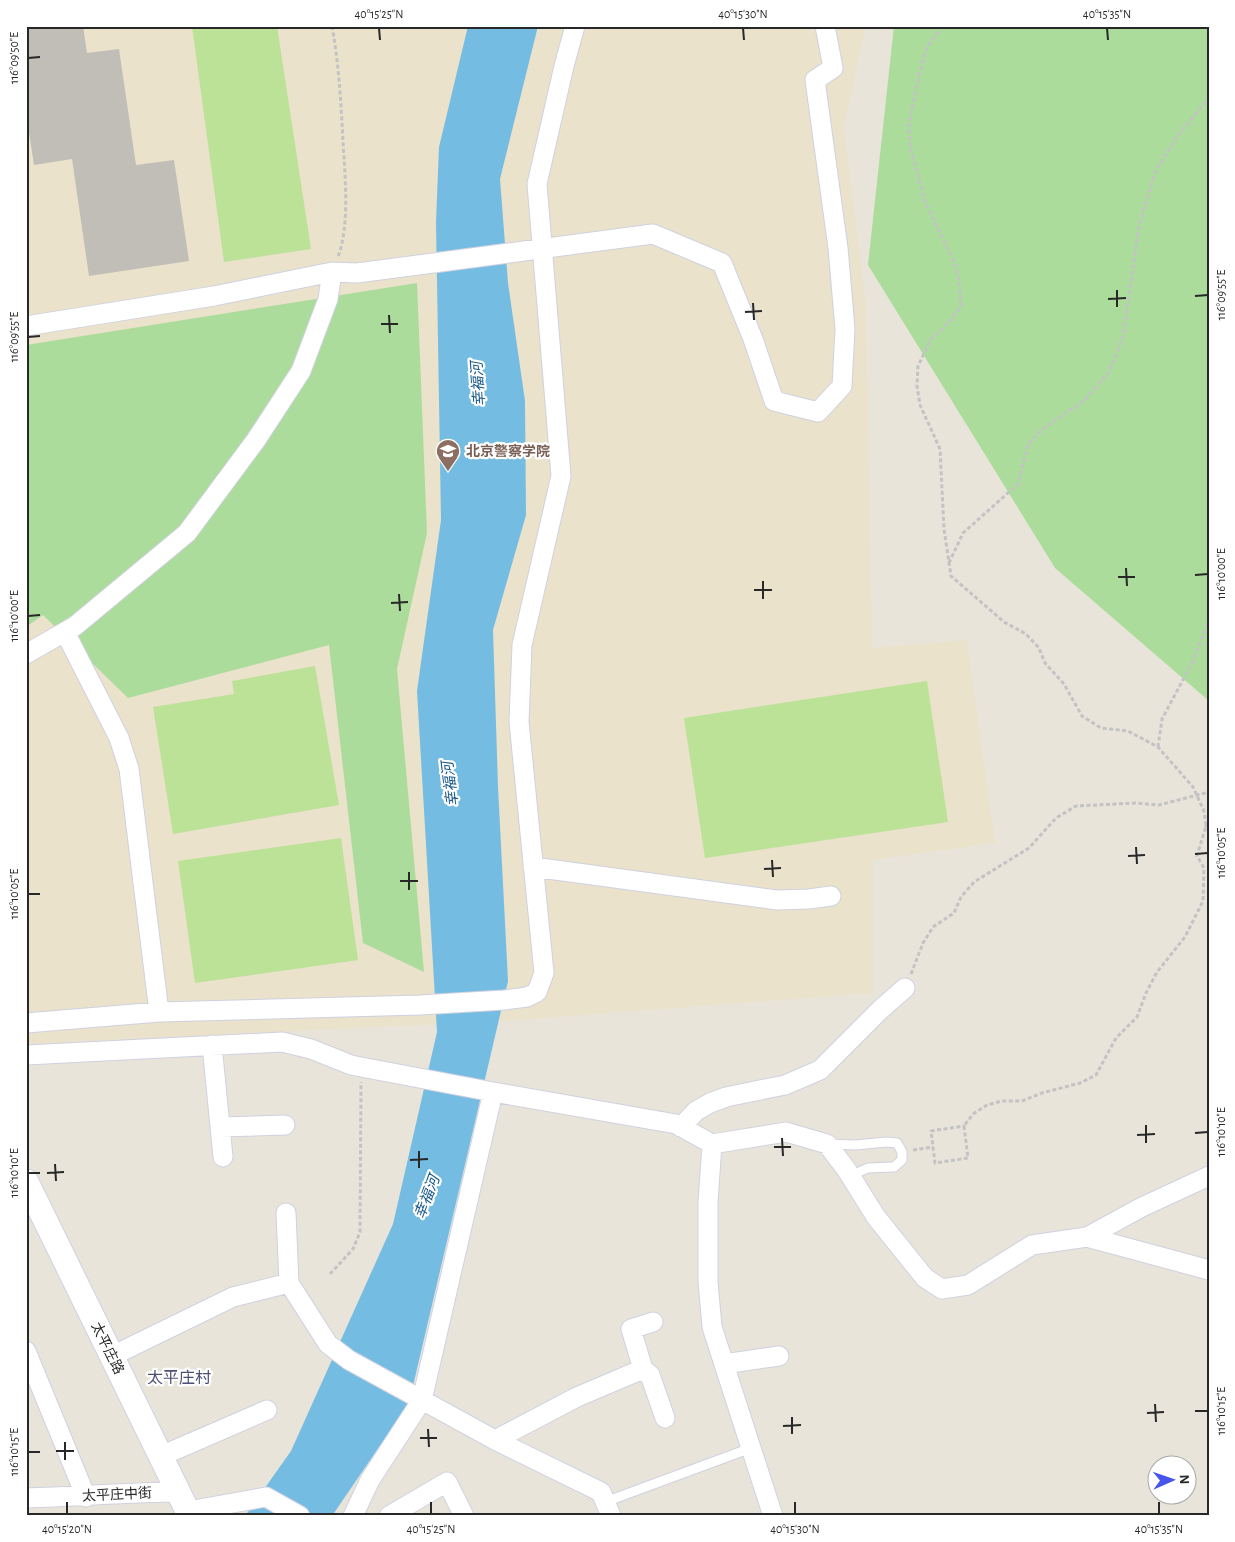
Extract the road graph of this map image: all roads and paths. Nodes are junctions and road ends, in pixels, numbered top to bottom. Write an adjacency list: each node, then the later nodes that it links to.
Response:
1 (332, 26): 7 (path)
2 (575, 26): 6 (street)
3 (825, 26): 6 (street)
4 (942, 26): 9 (path)
5 (1209, 98): 9 (path)
6 (543, 248): 7 (street); 18 (street)
7 (332, 272): 8 (street); 11 (street)
8 (26, 326)
9 (949, 563): 13 (path)
10 (1209, 618): 13 (path)
11 (65, 632): 12 (street); 21 (street)
12 (26, 654)
13 (1158, 747): 15 (path)
14 (1209, 792): 15 (path)
15 (1197, 795): 16 (path); 20 (path)
16 (1208, 826): 17 (path); 29 (path)
17 (1209, 832)
18 (533, 867): 19 (street); 21 (street)
19 (831, 896)
20 (905, 988): 30 (street)
21 (159, 1012): 22 (street)
22 (26, 1023)
23 (212, 1046): 24 (street); 25 (street); 28 (street)
24 (26, 1055)
25 (361, 1067): 26 (street); 42 (path)
26 (491, 1092): 30 (street); 50 (street)
27 (285, 1125): 28 (street)
28 (220, 1126): 35 (street)
29 (964, 1126): 33 (path); 33 (path)
30 (681, 1127): 31 (street)
31 (712, 1144): 32 (street); 48 (street)
32 (827, 1144): 34 (lane); 36 (street)
33 (933, 1147): 34 (path)
34 (902, 1152): 36 (lane)
35 (223, 1157)
36 (850, 1176): 40 (street)
37 (1209, 1176): 40 (street)
38 (26, 1181): 46 (street, 太平庄路)
39 (286, 1213): 43 (street)
40 (1087, 1237): 41 (street)
41 (1209, 1270)
42 (330, 1274)
43 (289, 1283): 46 (street); 50 (street)
44 (653, 1322): 49 (street)
45 (26, 1351): 56 (street)
46 (112, 1356): 55 (street, 太平庄路)
47 (779, 1356): 48 (street)
48 (724, 1364): 54 (street)
49 (643, 1369): 52 (street); 53 (street)
50 (415, 1396): 53 (street); 61 (street)
51 (267, 1410): 55 (street)
52 (665, 1418)
53 (495, 1440): 59 (street)
54 (751, 1448): 59 (lane); 64 (street)
55 (161, 1456): 58 (street, 太平庄路)
56 (86, 1497): 57 (street, 太平庄中街); 58 (street, 太平庄中街)
57 (26, 1498)
58 (185, 1506): 60 (street, 太平庄中街)
59 (608, 1509)
60 (300, 1516)
61 (353, 1516)
62 (390, 1516): 63 (street)
63 (464, 1516)
64 (773, 1516)

